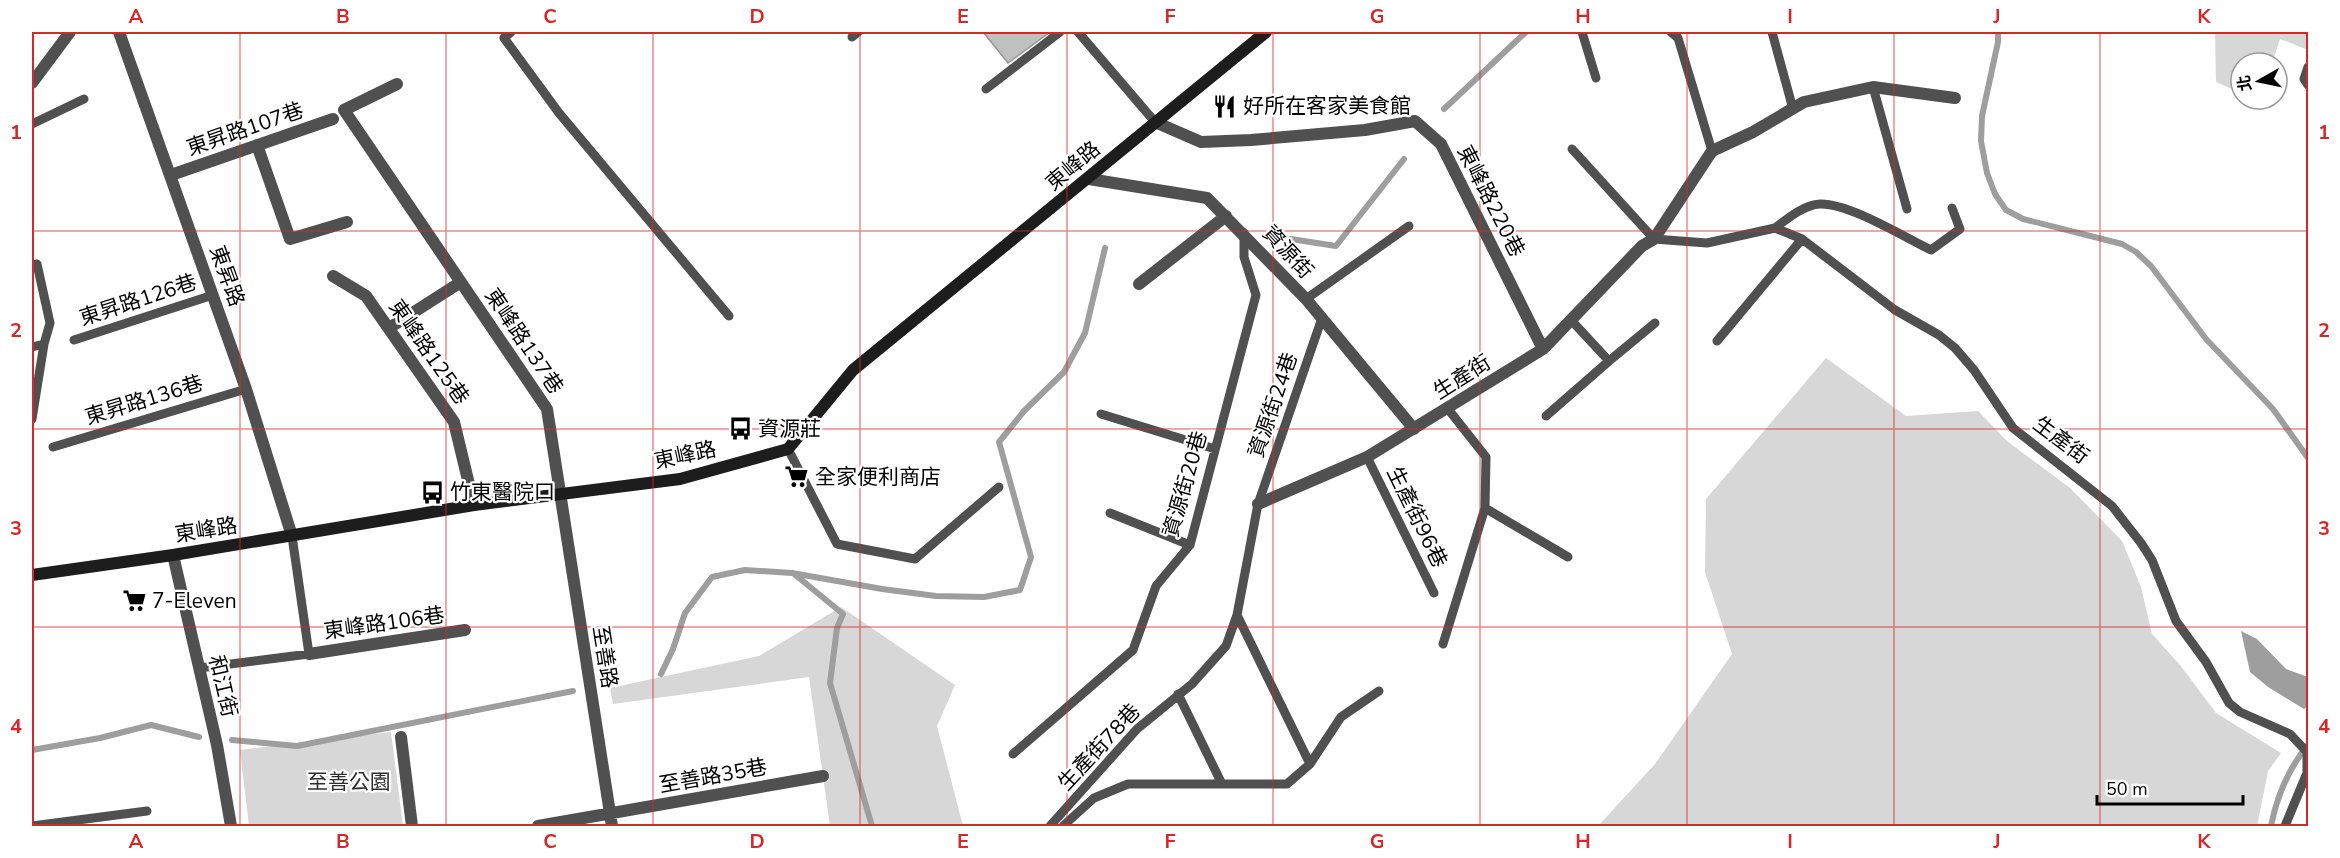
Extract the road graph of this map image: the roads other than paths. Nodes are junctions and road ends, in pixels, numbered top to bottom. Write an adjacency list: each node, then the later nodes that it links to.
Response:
1 (70, 32): 12 (street)
2 (119, 32): 26 (street, 東昇路)
3 (511, 32): 43 (lane)
4 (1060, 32): 16 (lane)
5 (1078, 32): 21 (lane)
6 (1266, 32): 21 (main road, 東峰路)
7 (1582, 32): 11 (lane)
8 (1671, 32): 25 (lane)
9 (1772, 32): 19 (lane)
10 (2308, 67): 14 (lane)
11 (1596, 78)
12 (32, 83)
13 (397, 84): 39 (street, 東峰路137巷)
14 (2308, 85)
15 (1873, 87): 17 (street); 19 (street); 29 (lane)
16 (986, 89)
17 (1955, 98)
18 (84, 99): 22 (lane)
19 (1793, 109): 25 (street)
20 (333, 119): 23 (street, 東昇路107巷)
21 (1155, 122): 27 (main road, 東峰路); 52 (street, 東峰路220巷)
22 (32, 124)
23 (257, 145): 26 (street, 東昇路107巷); 31 (street)
24 (1572, 149): 35 (lane)
25 (1712, 151): 35 (street, 生產街)
26 (171, 175): 41 (street, 東昇路)
27 (1089, 179): 30 (street, 資源街); 61 (main road, 東峰路)
28 (1952, 208): 33 (lane)
29 (1907, 209)
30 (1226, 216): 34 (street, 資源街); 40 (street)
31 (347, 222)
32 (1409, 226): 42 (lane)
33 (1775, 228): 35 (lane); 36 (lane, 生產街)
34 (1244, 233): 42 (street, 資源街); 62 (lane, 資源街20巷)
35 (1654, 239): 45 (street, 生產街)
36 (1802, 239): 49 (lane); 85 (lane, 生產街)
37 (34, 264): 50 (lane)
38 (333, 276): 47 (street, 東峰路125巷)
39 (460, 282): 47 (street, 東峰路137巷); 65 (street, 東峰路137巷)
40 (1139, 285)
41 (213, 295): 48 (lane, 東昇路126巷); 54 (street, 東昇路)
42 (1306, 299): 44 (street, 資源街)
43 (729, 316)
44 (1322, 318): 59 (street, 資源街); 66 (lane, 資源街24巷)
45 (1571, 320): 52 (street, 生產街); 53 (lane)
46 (1655, 322): 53 (lane)
47 (389, 328): 67 (street, 東峰路125巷)
48 (74, 340)
49 (1717, 341)
50 (44, 344): 51 (lane); 58 (lane)
51 (32, 347)
52 (1543, 350): 55 (street, 生產街)
53 (1609, 361): 57 (lane)
54 (246, 389): 60 (lane, 東昇路136巷); 70 (street, 東昇路)
55 (1448, 409): 59 (street, 生產街); 68 (lane)
56 (1101, 414): 62 (lane)
57 (1545, 416)
58 (32, 419)
59 (1414, 429): 63 (street, 生產街)
60 (53, 447)
61 (788, 449): 64 (lane); 65 (main road, 東峰路)
62 (1215, 449): 71 (lane, 資源街20巷)
63 (1367, 457): 66 (street, 生產街); 75 (lane, 生產街96巷)
64 (999, 486)
65 (560, 494): 67 (main road, 東峰路); 90 (street, 至善路)
66 (1258, 504): 76 (lane, 生產街78巷)
67 (474, 505): 70 (main road, 東峰路)
68 (1485, 508): 73 (lane); 78 (lane)
69 (1110, 513): 71 (lane)
70 (292, 536): 72 (main road, 東峰路); 79 (lane, 東峰路106巷)
71 (1190, 544): 84 (lane, 資源街20巷)
72 (173, 555): 74 (main road, 東峰路); 80 (street, 和江街)
73 (1568, 557)
74 (32, 575)
75 (1434, 593)
76 (1237, 615): 82 (lane, 生產街78巷); 86 (lane)
77 (465, 630): 79 (street, 東峰路106巷)
78 (1443, 644)
79 (309, 654): 80 (lane, 東峰路106巷)
80 (199, 668): 92 (street, 和江街)
81 (1379, 691): 86 (lane, 生產街78巷)
82 (1178, 694): 88 (lane); 95 (lane, 生產街78巷)
83 (401, 737): 93 (street)
84 (1013, 754)
85 (2308, 762): 97 (lane, 生產街)
86 (1310, 764): 88 (lane, 生產街78巷)
87 (823, 776): 90 (street, 至善路35巷)
88 (1221, 782): 96 (lane, 生產街78巷)
89 (147, 811): 91 (lane)
90 (610, 820): 94 (street, 至善路35巷)
91 (32, 826)
92 (231, 826)
93 (412, 826)
94 (538, 826)
95 (1050, 826)
96 (1063, 826)
97 (2285, 826)

